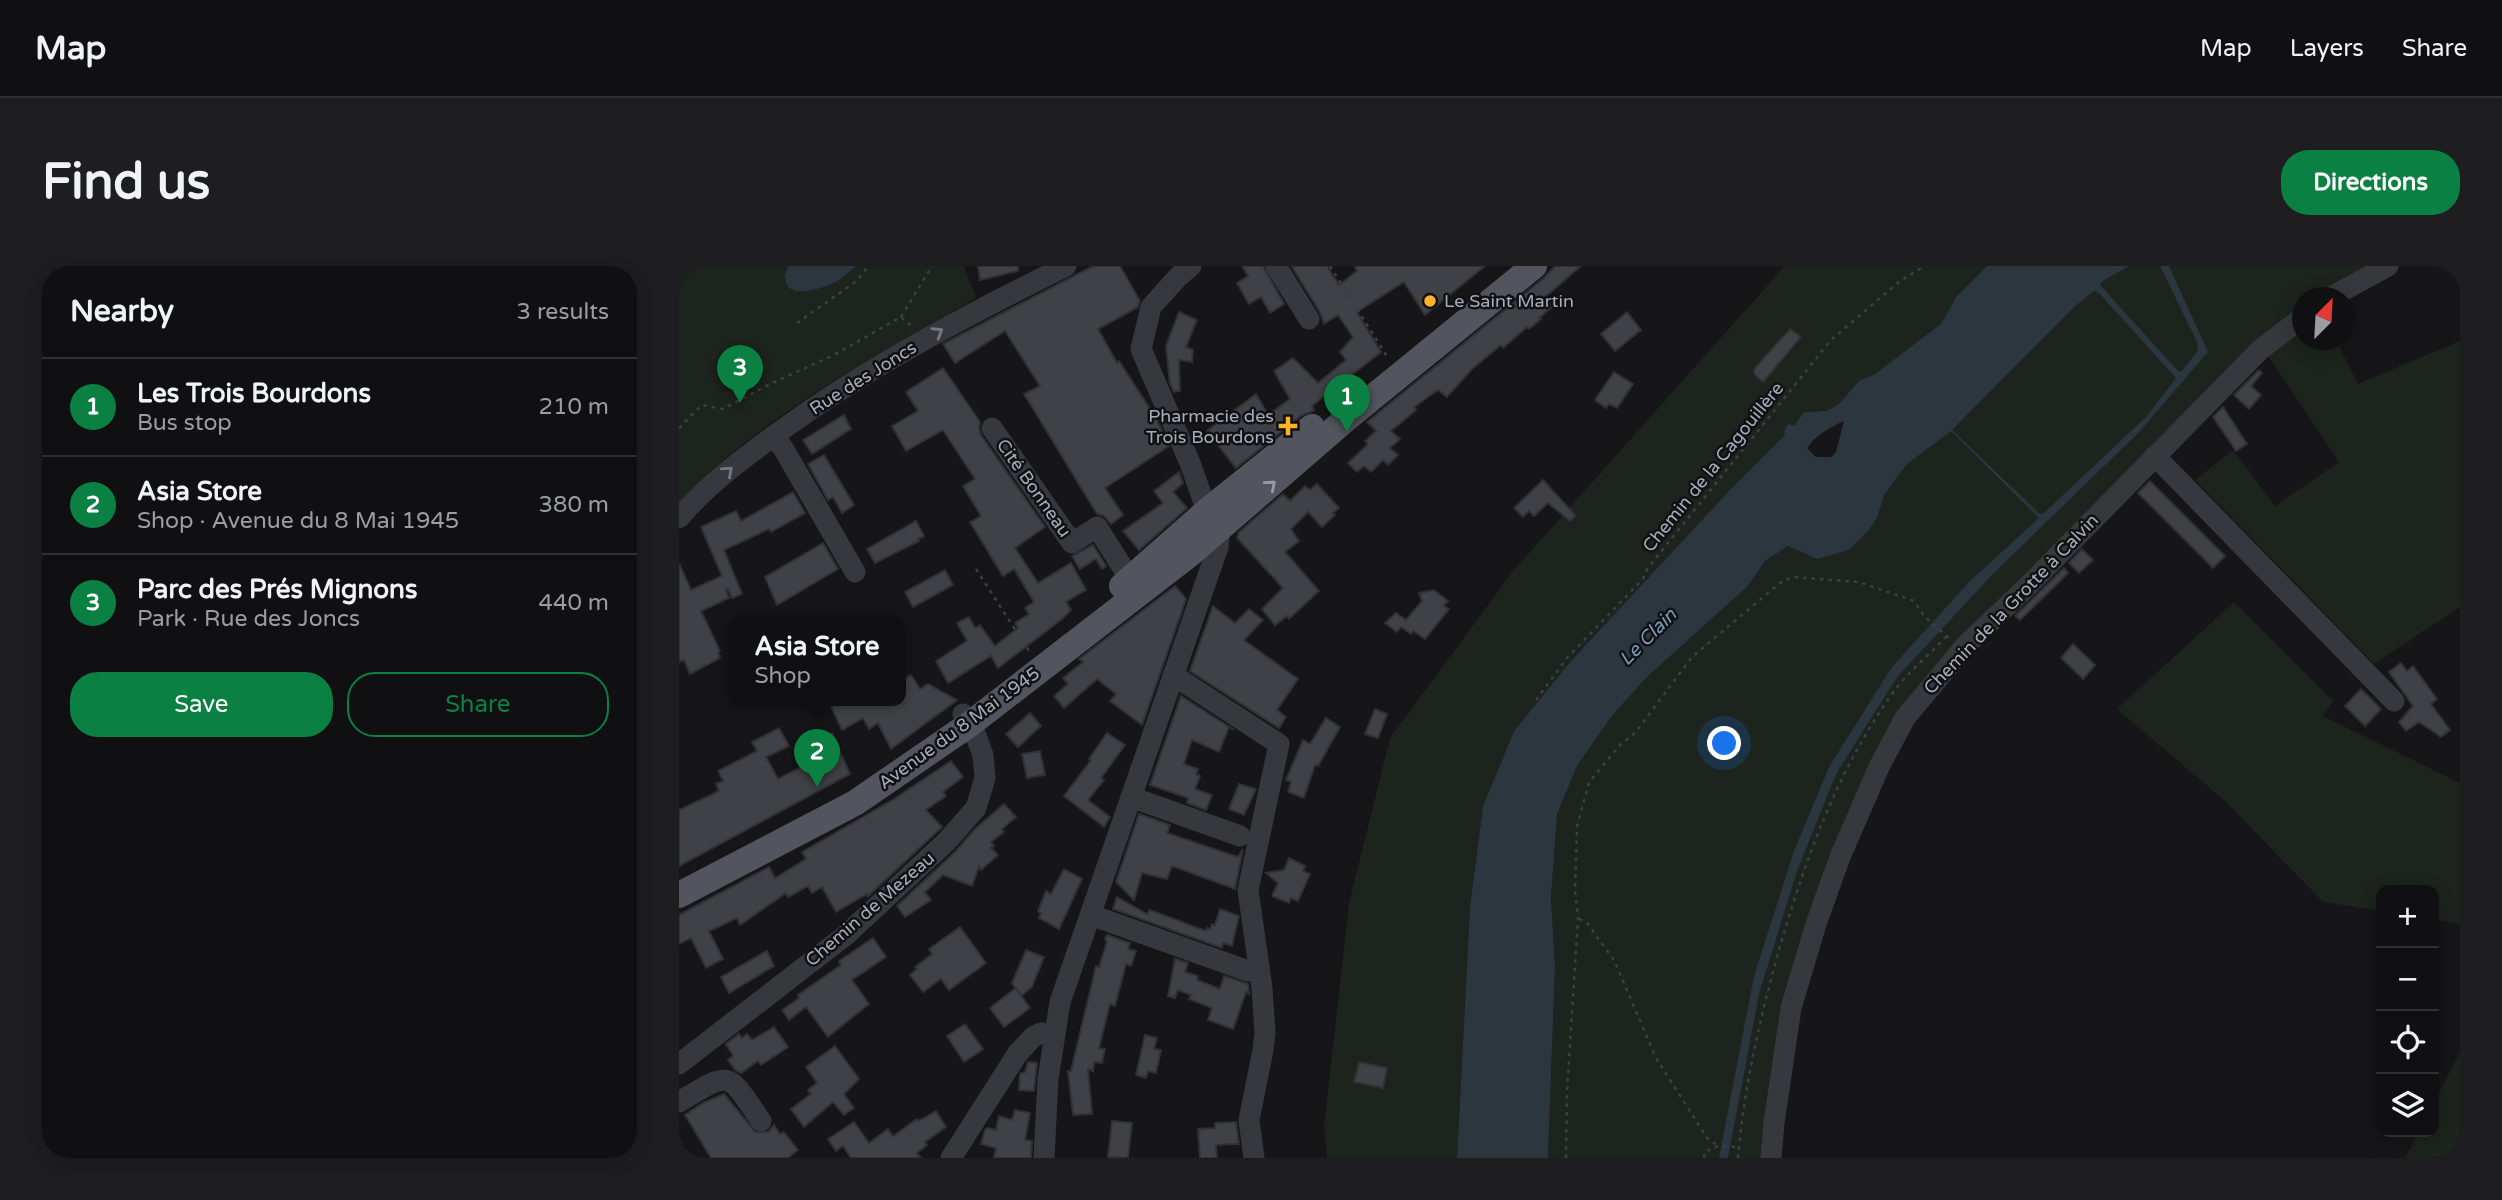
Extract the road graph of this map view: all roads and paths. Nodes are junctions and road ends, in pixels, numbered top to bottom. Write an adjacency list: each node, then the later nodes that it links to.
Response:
1 (869, 266): 14 (path)
2 (932, 266): 12 (path)
3 (1066, 266): 21 (street, Rue des Joncs, one-way to 3)
4 (1191, 266): 25 (street)
5 (1276, 266): 13 (street)
6 (1330, 266): 18 (path)
7 (1509, 266): 15 (main road)
8 (1534, 266): 15 (main road)
9 (1925, 266): 34 (path, Chemin de la Cagouillère)
10 (2388, 266): 11 (street)
11 (2349, 287)
12 (901, 317): 17 (path); 19 (path)
13 (1309, 318)
14 (797, 323)
15 (1451, 325): 18 (main road); 22 (main road)
16 (2292, 325): 23 (street, Chemin de la Grotte à Calvin)
17 (915, 333)
18 (1392, 364): 22 (main road)
19 (679, 428)
20 (992, 428): 29 (street, Cité Bonneau)
21 (773, 436): 24 (street, Rue des Joncs, one-way to 21); 28 (street)
22 (1312, 437): 25 (main road)
23 (2155, 456): 35 (street); 55 (street, Chemin de la Grotte à Calvin)
24 (679, 518)
25 (1213, 520): 26 (main road, Avenue du 8 Mai 1945); 29 (main road, Avenue du 8 Mai 1945); 30 (street)
26 (1190, 554): 30 (street); 36 (main road, Avenue du 8 Mai 1945)
27 (976, 569): 32 (path)
28 (855, 572)
29 (1131, 579): 32 (main road, Avenue du 8 Mai 1945)
30 (1197, 607): 33 (street)
31 (1942, 632): 42 (path)
32 (1033, 656): 36 (main road, Avenue du 8 Mai 1945)
33 (1173, 675): 37 (street); 52 (street)
34 (1536, 700)
35 (2394, 701)
36 (967, 719): 39 (main road, Avenue du 8 Mai 1945); 40 (main road, Avenue du 8 Mai 1945); 45 (street, Chemin de Mezeau)
37 (1131, 797): 38 (street); 41 (street)
38 (1240, 836)
39 (679, 881)
40 (679, 895)
41 (1091, 915): 43 (street); 44 (street)
42 (1578, 918): 48 (path); 53 (path)
43 (1248, 971)
44 (1055, 1034): 50 (street); 51 (street)
45 (679, 1064)
46 (679, 1102): 47 (street)
47 (761, 1121)
48 (1718, 1146): 49 (path); 54 (path)
49 (1739, 1147)
50 (1051, 1157)
51 (951, 1158)
52 (1254, 1158)
53 (1566, 1158)
54 (1704, 1158)
55 (1771, 1158)

